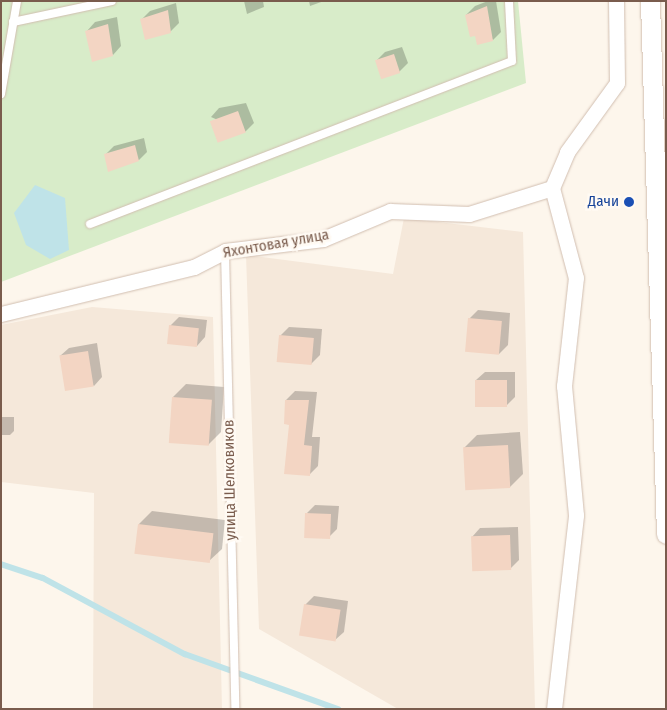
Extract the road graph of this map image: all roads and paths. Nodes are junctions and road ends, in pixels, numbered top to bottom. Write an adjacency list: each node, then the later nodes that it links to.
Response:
1 (16, 1): 6 (lane)
2 (112, 1): 6 (lane)
3 (509, 1): 9 (lane)
4 (616, 1): 8 (street)
5 (650, 1): 12 (street)
6 (13, 22): 7 (lane)
7 (1, 94)
8 (552, 188): 10 (street, Яхонтовая улица); 14 (street)
9 (90, 224)
10 (225, 251): 11 (street, Яхонтовая улица); 13 (lane, улица Шелковиков)
11 (1, 314)
12 (666, 534)
13 (235, 709)
14 (554, 709)

